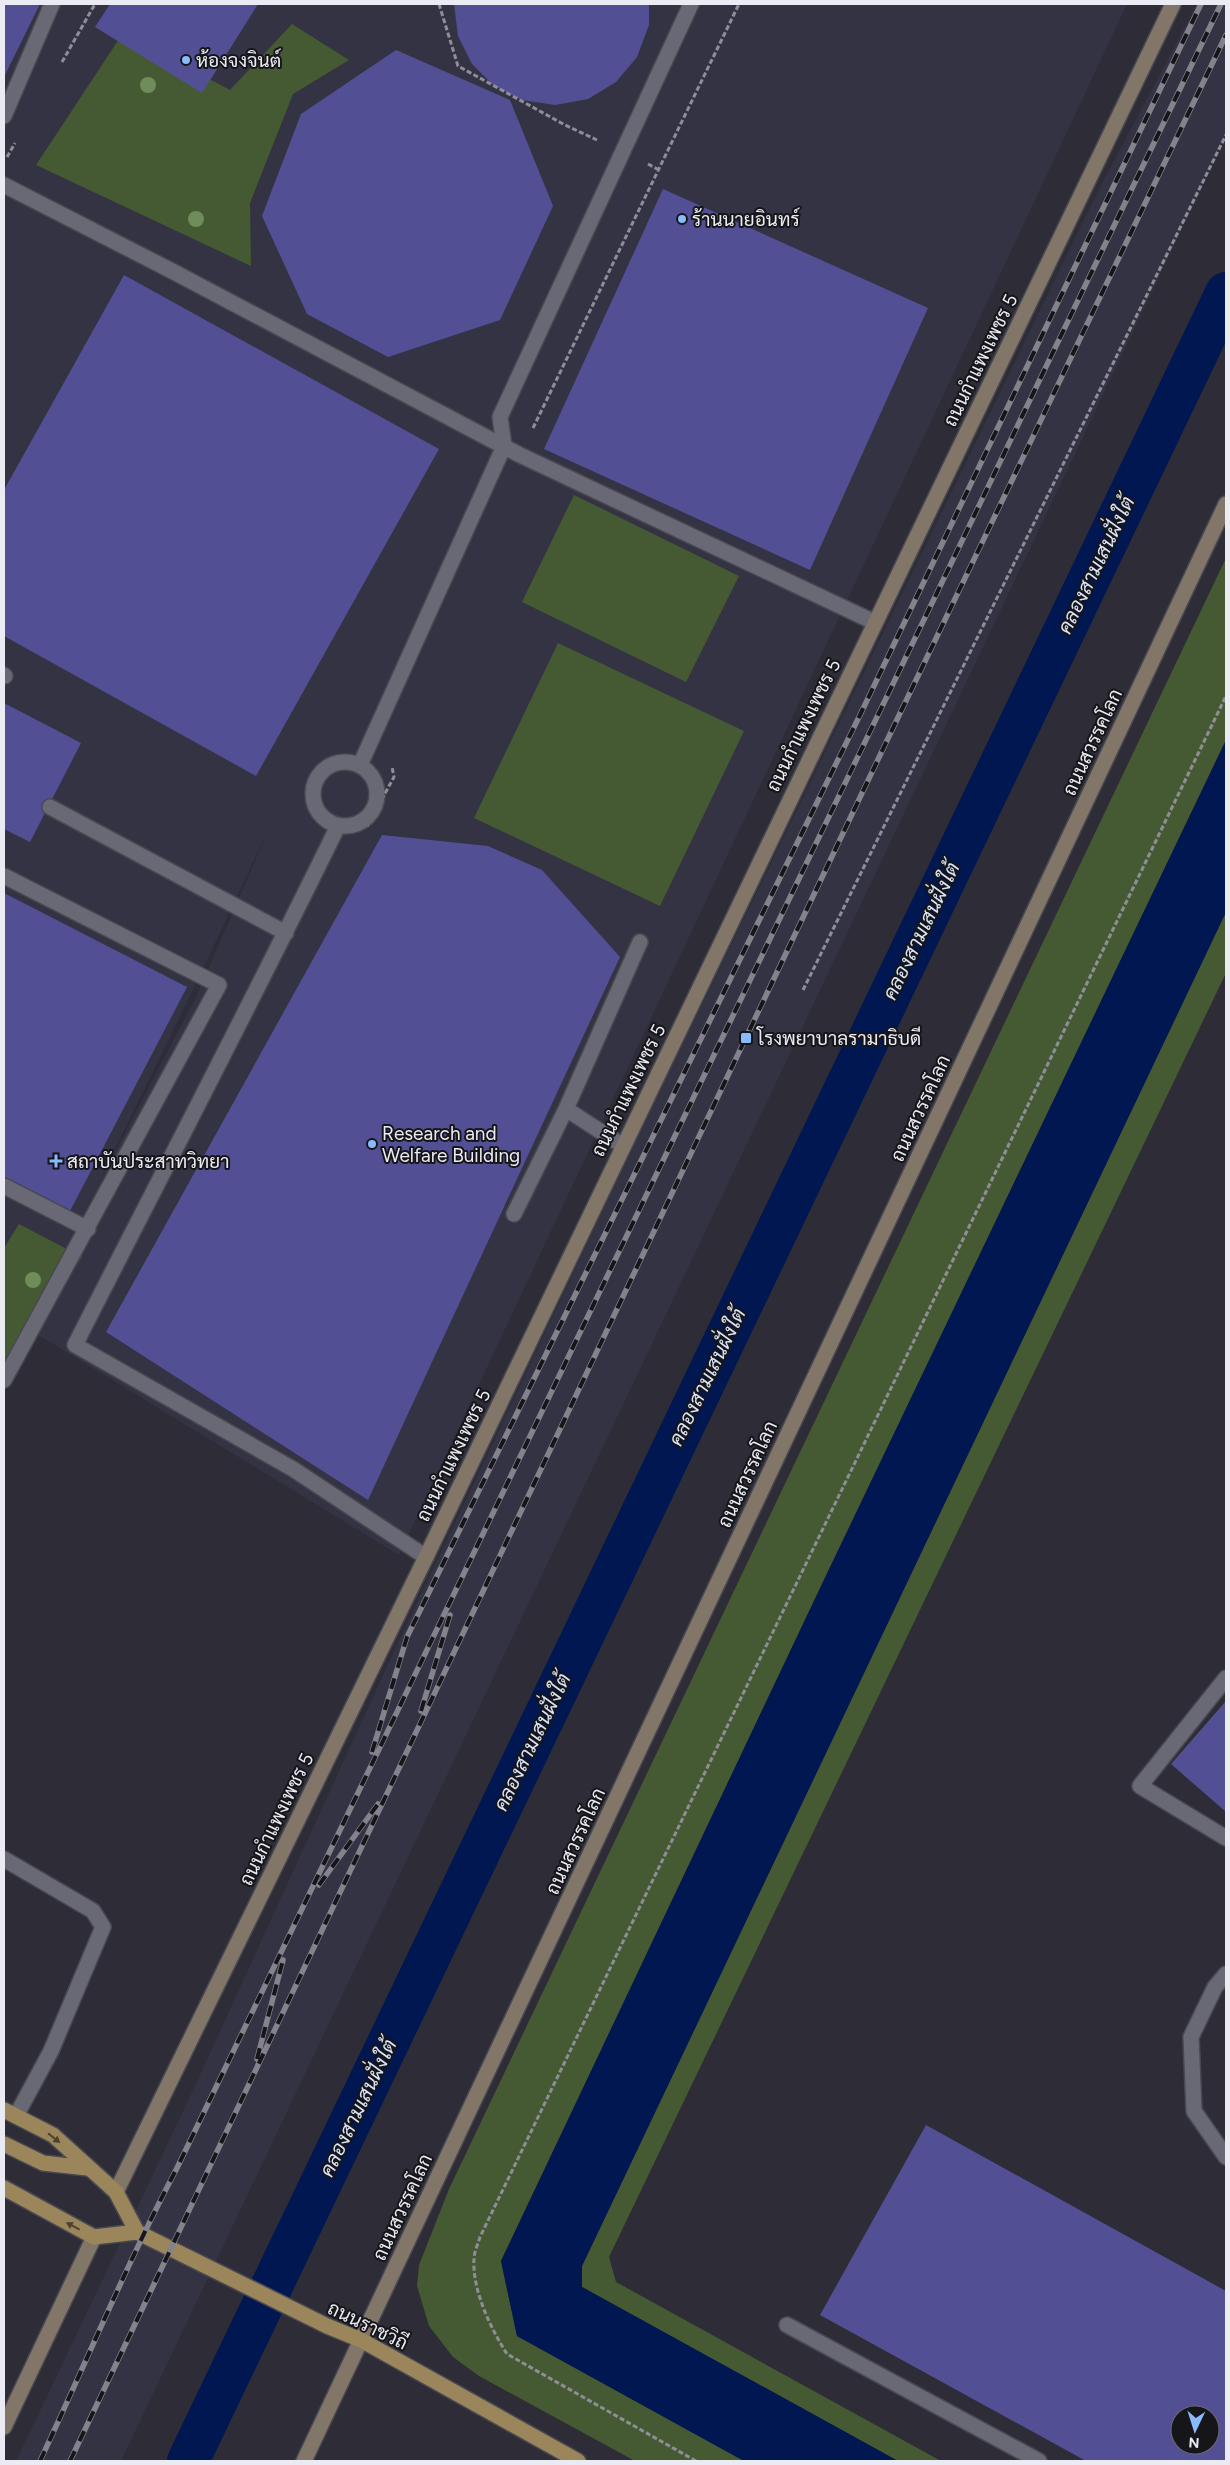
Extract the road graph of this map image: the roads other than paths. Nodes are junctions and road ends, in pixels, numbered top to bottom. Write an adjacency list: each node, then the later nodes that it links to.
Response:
1 (52, 4): 4 (lane)
2 (691, 4): 6 (lane)
3 (1172, 4): 8 (street, ถนนกำแพงเพชร 5)
4 (4, 116)
5 (4, 185): 6 (lane)
6 (504, 446): 8 (lane); 9 (lane)
7 (1226, 504): 35 (street, ถนนสวรรคโลก)
8 (874, 622): 16 (street, ถนนกำแพงเพชร 5)
9 (360, 765): 11 (lane); 11 (lane)
10 (50, 807): 13 (lane)
11 (338, 826): 13 (lane)
12 (4, 876): 19 (lane)
13 (286, 933): 21 (lane)
14 (640, 942): 15 (lane)
15 (566, 1109): 16 (lane); 18 (lane)
16 (623, 1146): 21 (street, ถนนกำแพงเพชร 5)
17 (4, 1186): 19 (lane)
18 (514, 1214)
19 (88, 1229): 20 (lane)
20 (4, 1380)
21 (426, 1557): 31 (street, ถนนกำแพงเพชร 5)
22 (1226, 1678): 23 (lane)
23 (1226, 1838)
24 (4, 1859): 26 (lane)
25 (1226, 1974): 28 (lane)
26 (10, 2113): 29 (main road, one-way to 29)
27 (4, 2144): 29 (main road)
28 (1226, 2157)
29 (88, 2168): 31 (main road)
30 (4, 2188): 33 (main road, one-way to 30)
31 (116, 2192): 32 (main road)
32 (137, 2232): 33 (main road); 35 (main road, ถนนราชวิถี)
33 (94, 2237): 36 (street)
34 (787, 2325): 39 (lane)
35 (361, 2340): 37 (street, ถนนสวรรคโลก); 38 (main road, ถนนราชวิถี)
36 (4, 2427)
37 (304, 2461)
38 (578, 2461)
39 (1039, 2461)

